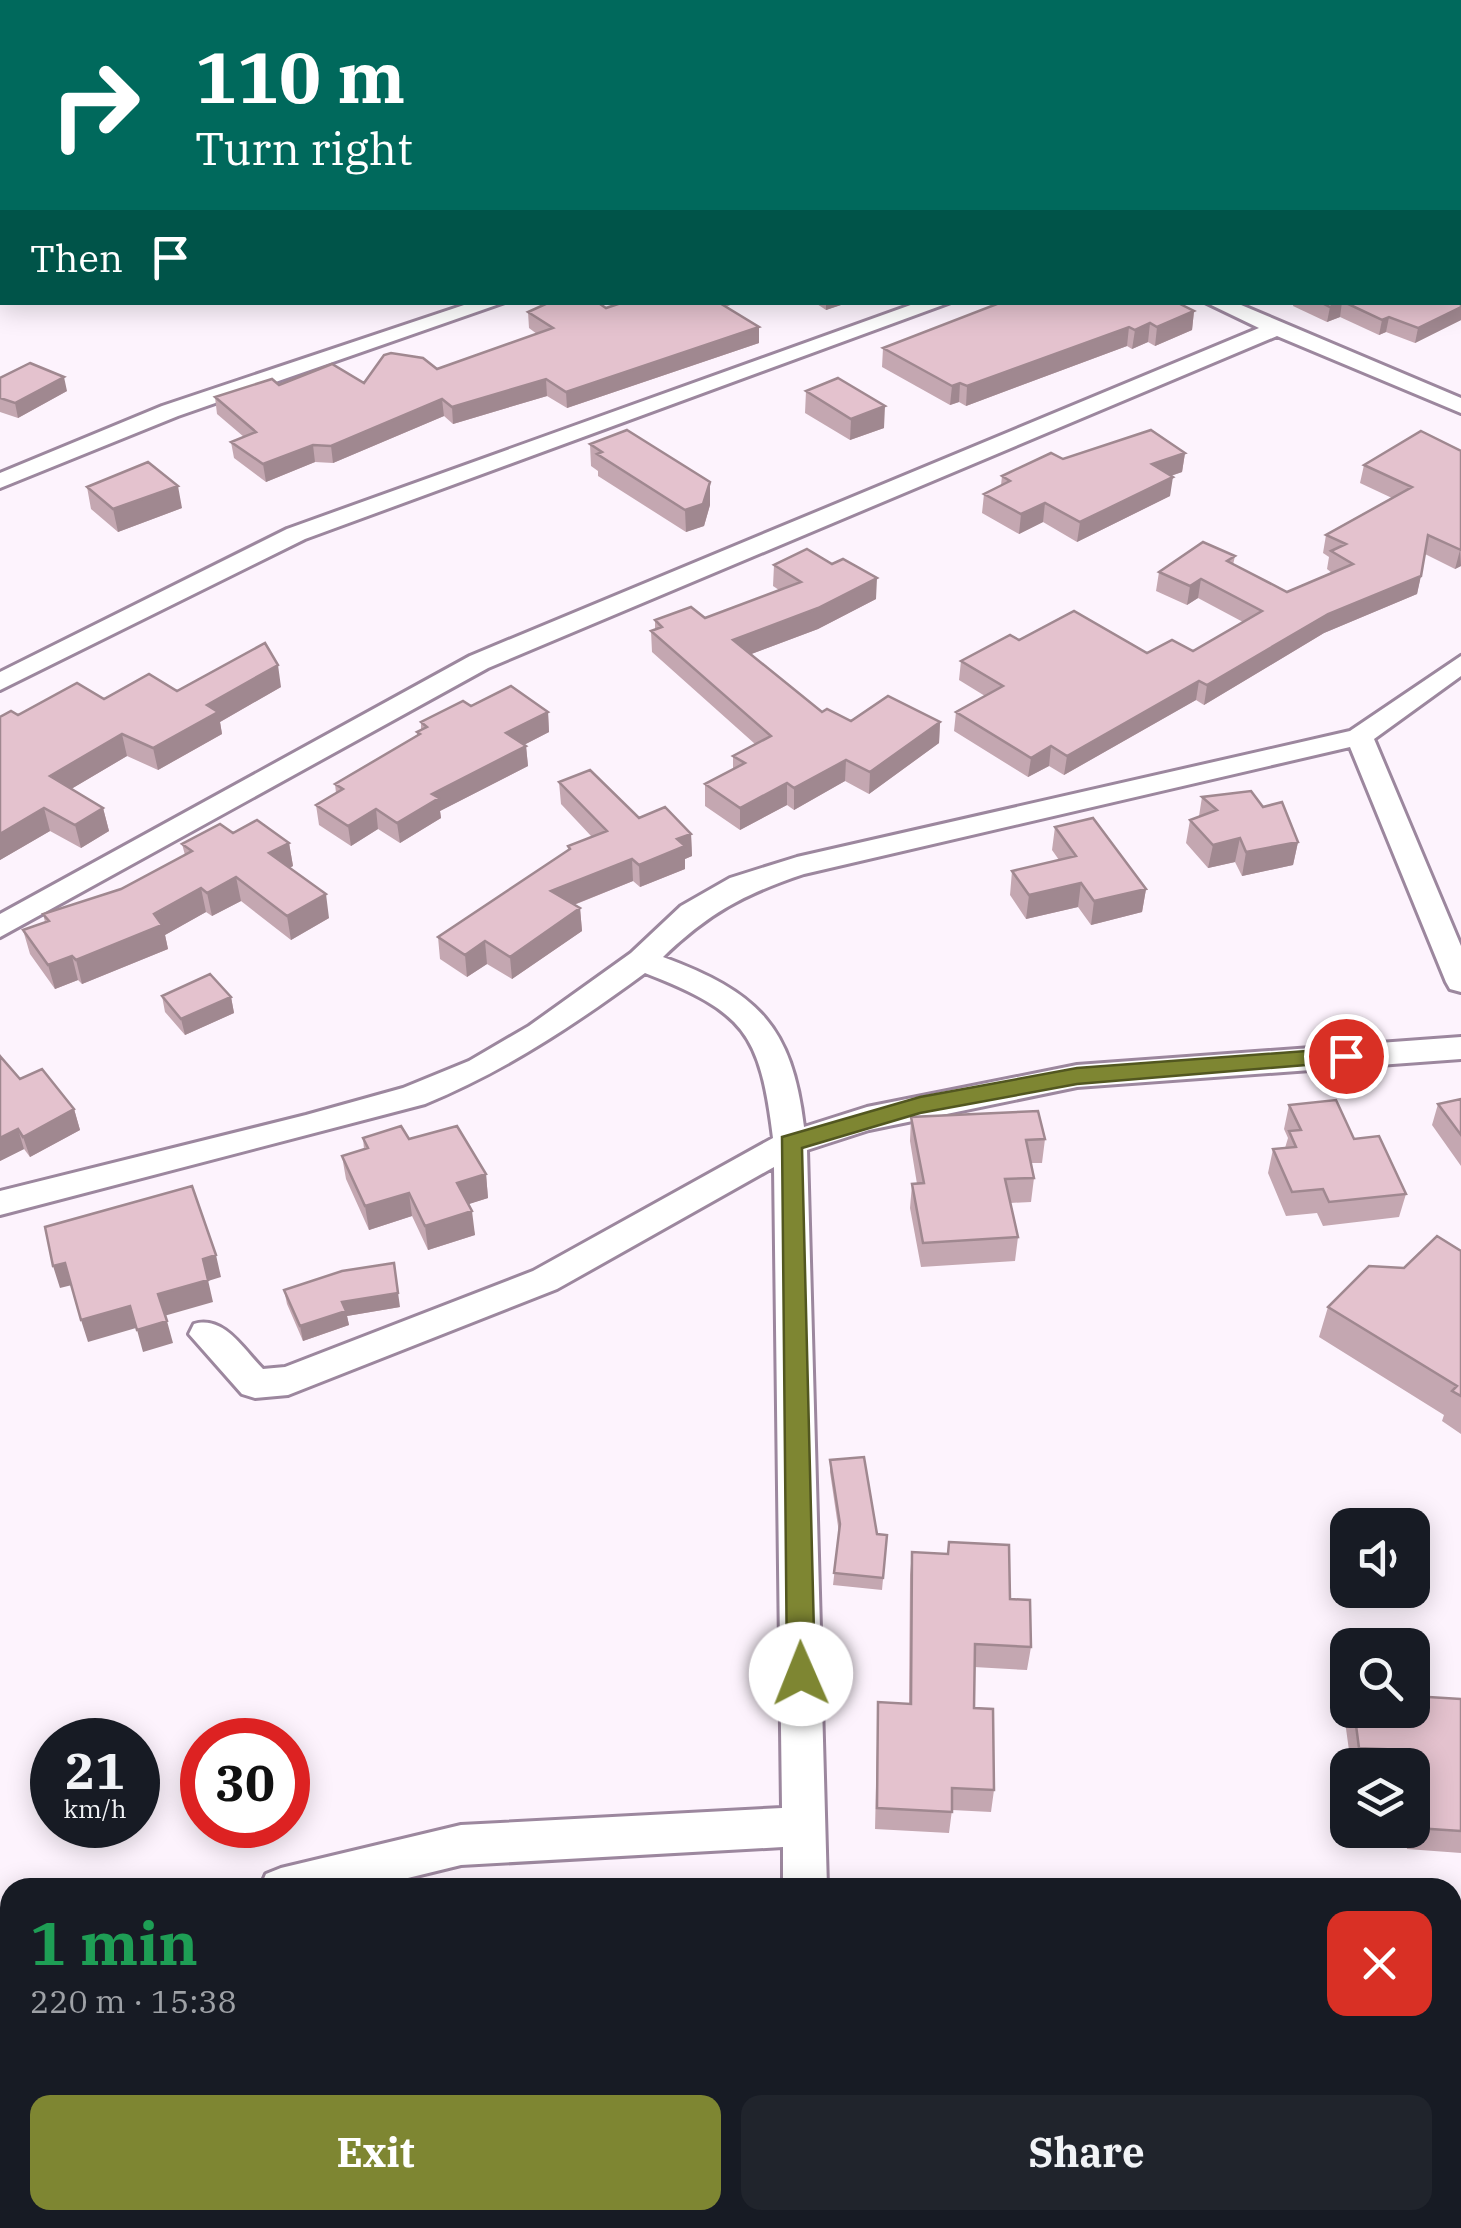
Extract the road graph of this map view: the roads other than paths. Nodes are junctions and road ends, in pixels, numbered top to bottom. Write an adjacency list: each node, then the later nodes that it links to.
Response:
1 (486, 305): 6 (street)
2 (932, 305): 8 (street)
3 (1222, 305): 4 (street)
4 (1276, 329): 5 (street); 10 (street)
5 (1461, 406)
6 (0, 481)
7 (1461, 664): 9 (street)
8 (0, 682)
9 (1359, 737): 11 (street); 12 (street)
10 (0, 927)
11 (642, 960): 14 (street); 15 (street)
12 (1461, 982)
13 (1461, 1048): 14 (street)
14 (790, 1143): 16 (street); 17 (street)
15 (0, 1204)
16 (208, 1334)
17 (804, 1826): 18 (street); 19 (street)
18 (323, 1878)
19 (805, 1878)

